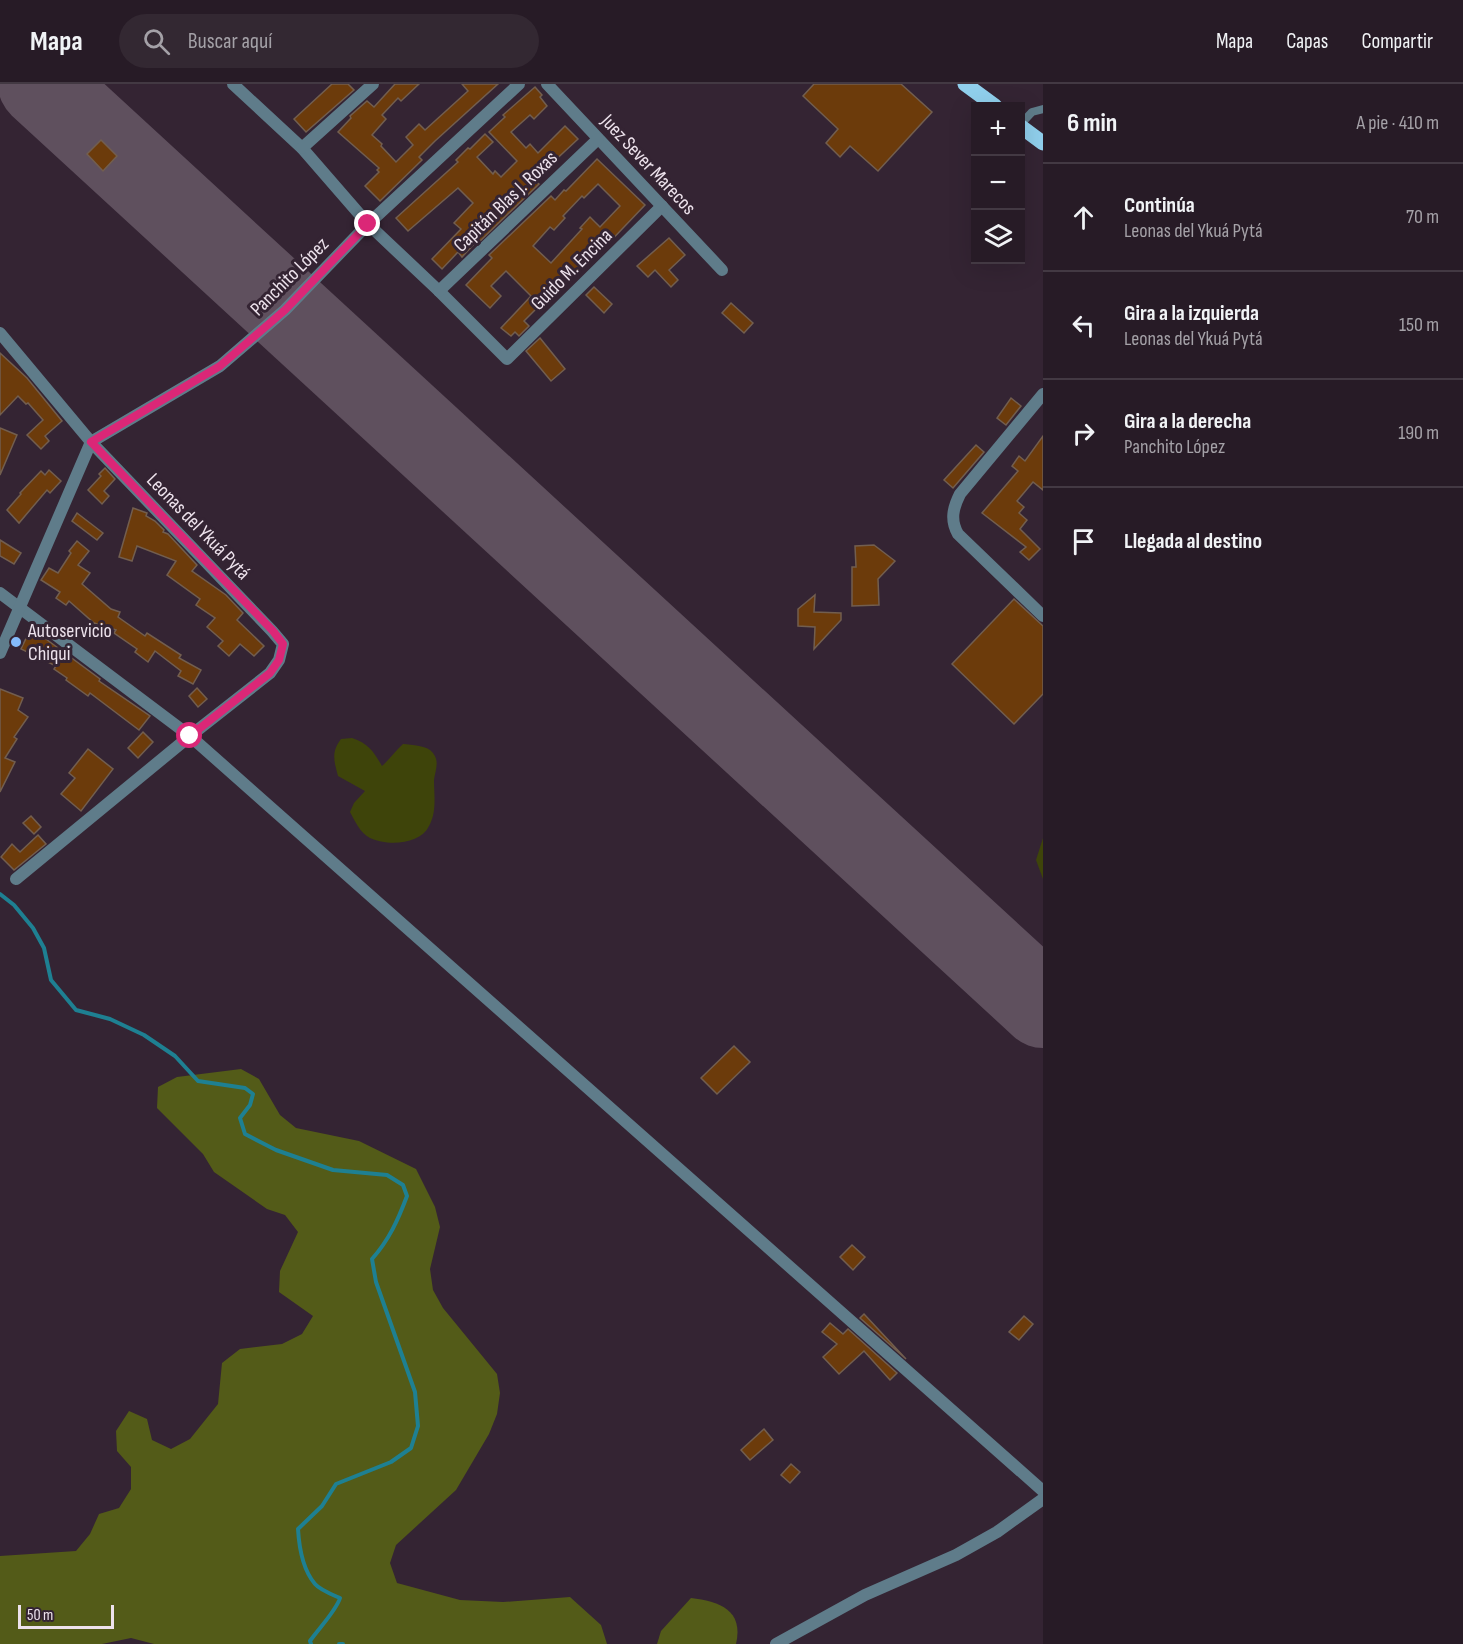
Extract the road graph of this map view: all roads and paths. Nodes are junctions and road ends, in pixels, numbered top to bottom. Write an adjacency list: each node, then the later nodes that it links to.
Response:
1 (233, 84): 12 (street)
2 (373, 84): 12 (street)
3 (519, 84): 14 (street, Panchito López)
4 (547, 84): 10 (street, Juez Sever Marecos)
5 (965, 84): 6 (main road)
6 (990, 102)
7 (1043, 109): 8 (lane)
8 (1025, 120)
9 (1025, 129): 11 (main road)
10 (598, 139): 13 (street, Juez Sever Marecos); 16 (street, Capitán Blas J. Roxas)
11 (1043, 143)
12 (302, 148): 14 (street)
13 (662, 206): 15 (street, Juez Sever Marecos); 16 (street, Guido M. Encina)
14 (368, 224): 16 (street); 19 (street, Panchito López)
15 (722, 270)
16 (439, 291)
17 (0, 333): 19 (street, Leonas del Ykuá Pytá)
18 (1043, 394): 22 (street)
19 (91, 442): 21 (street); 24 (street, Leonas del Ykuá Pytá)
20 (0, 593): 21 (street)
21 (19, 607): 23 (street); 24 (street)
22 (1043, 615)
23 (0, 652)
24 (190, 736): 25 (street); 26 (street)
25 (16, 879)
26 (1043, 1491)
27 (1043, 1499): 28 (street)
28 (776, 1644)

